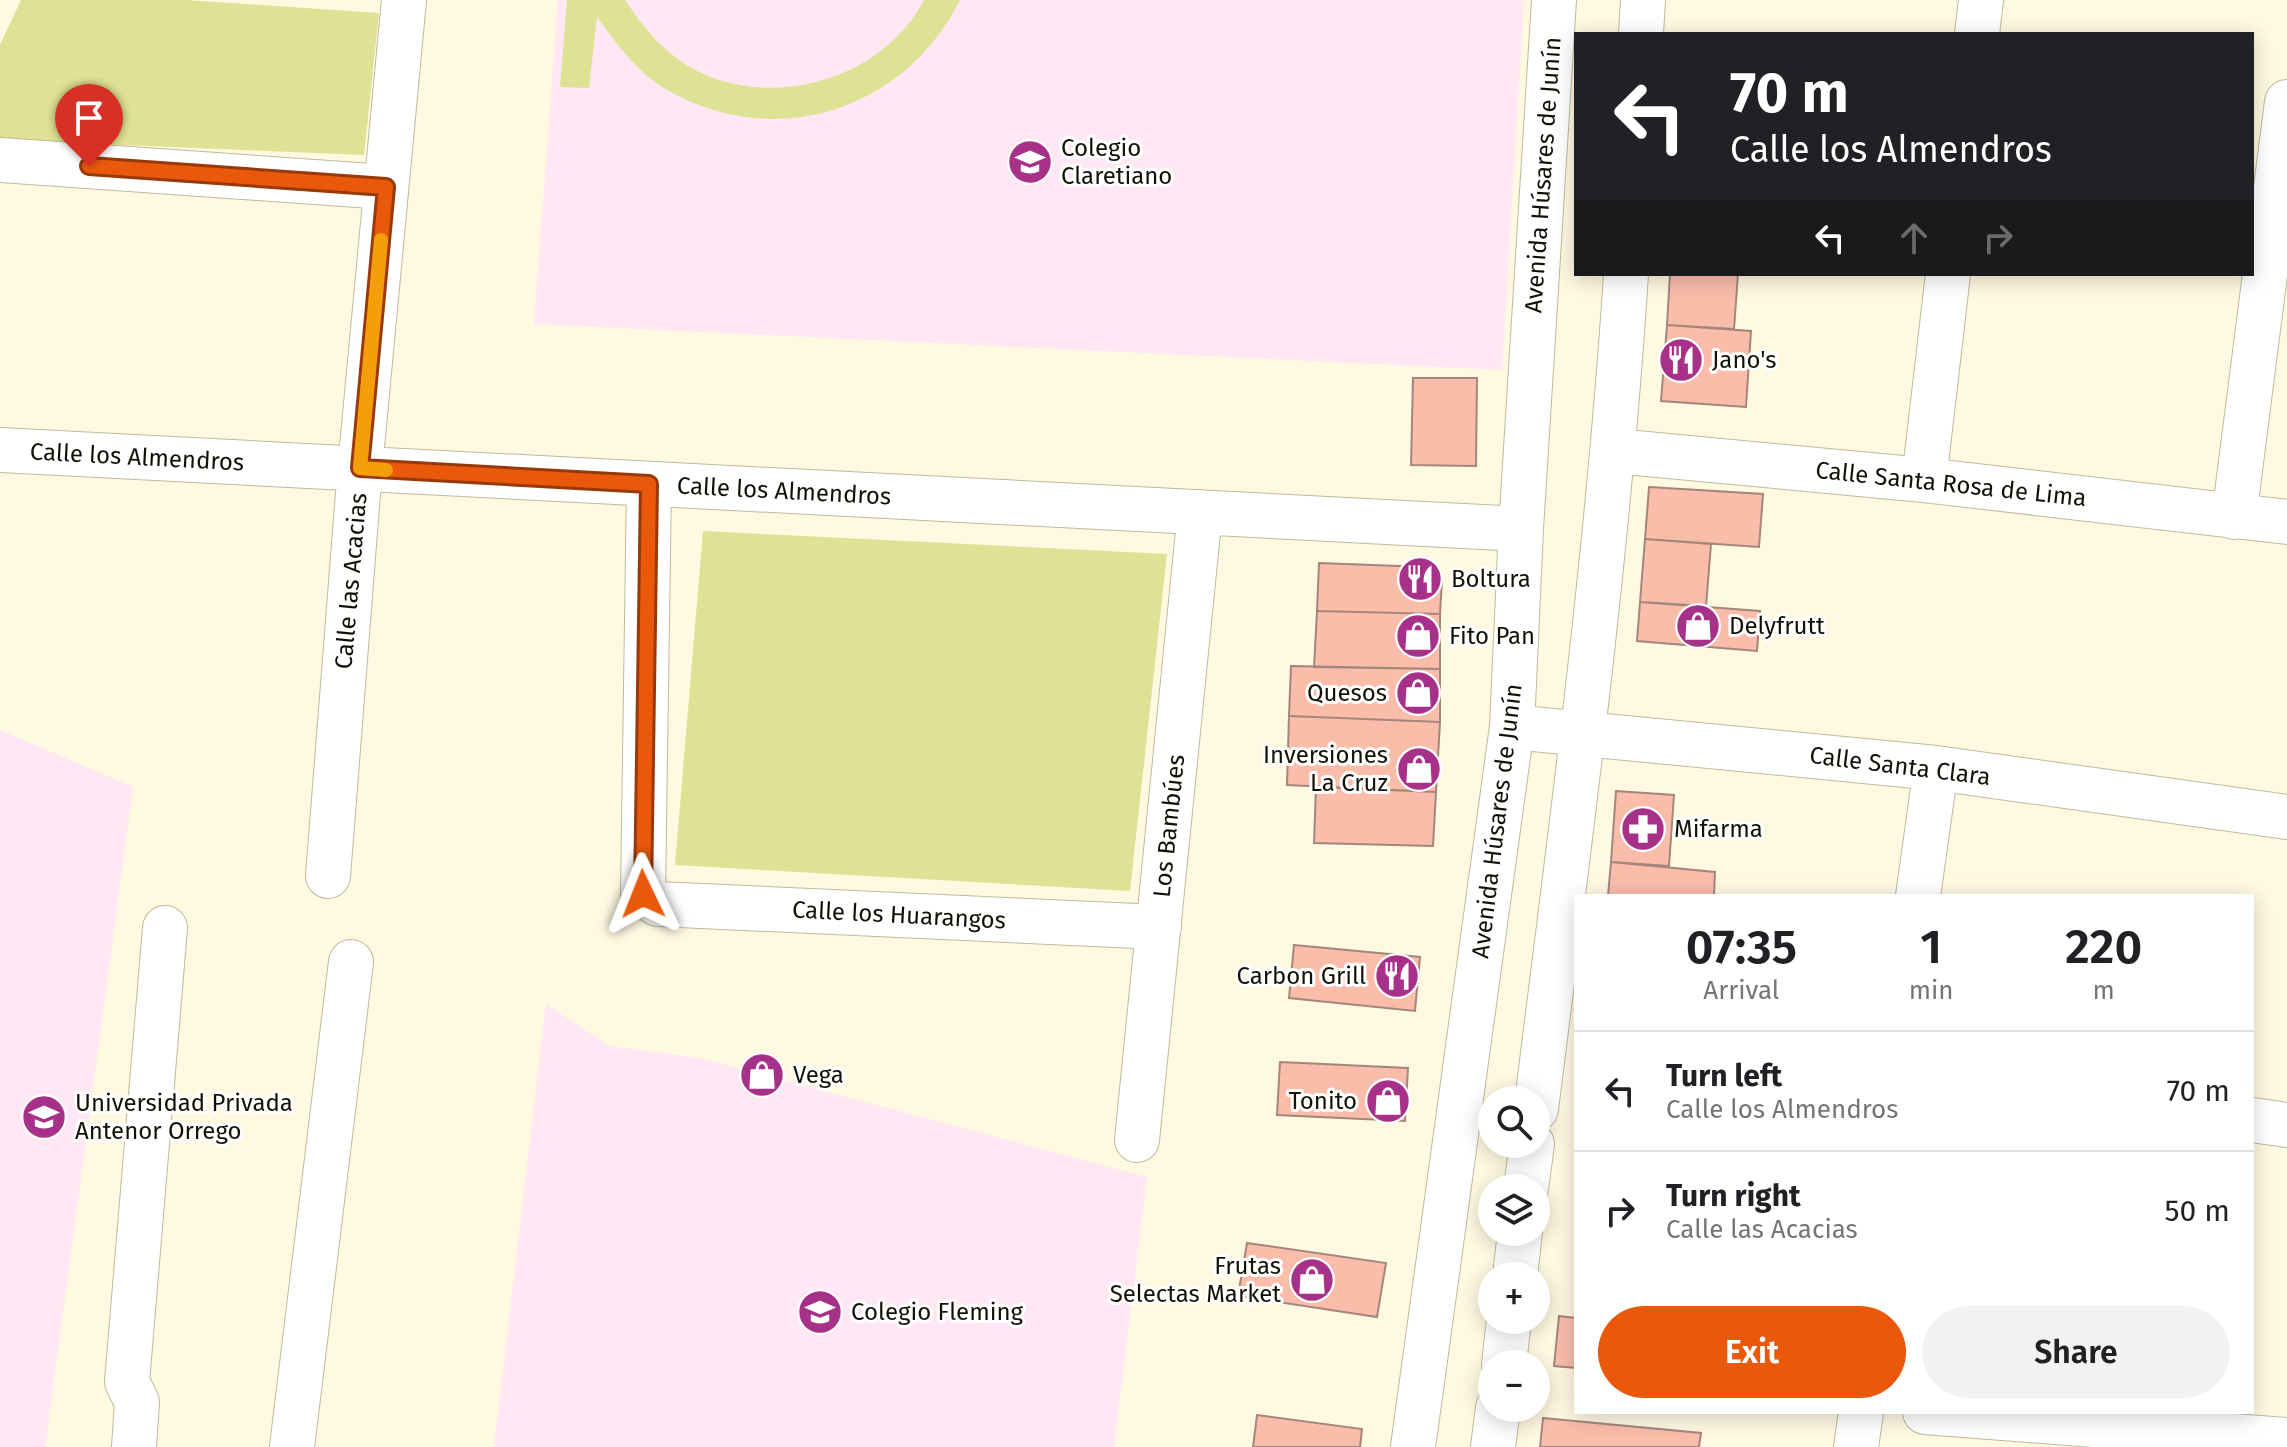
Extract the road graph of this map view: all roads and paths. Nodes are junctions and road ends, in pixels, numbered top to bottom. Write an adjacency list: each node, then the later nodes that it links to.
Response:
1 (404, 0): 10 (street, Calle las Acacias)
2 (1554, 0): 7 (street, Avenida Húsares de Junín)
3 (1643, 0): 5 (street)
4 (1981, 0): 6 (street)
5 (1641, 32)
6 (1977, 32)
7 (1562, 83): 21 (street, Avenida Húsares de Junín)
8 (2287, 102): 19 (street)
9 (0, 160): 10 (street)
10 (386, 187): 15 (street, Calle las Acacias)
11 (1626, 276): 14 (street)
12 (1948, 276): 16 (street)
13 (0, 450): 15 (street, Calle los Almendros)
14 (1615, 451): 16 (street, Calle Santa Rosa de Lima); 23 (street)
15 (360, 468): 17 (street, Calle los Almendros); 26 (street, Calle las Acacias)
16 (1924, 480): 19 (street, Calle Santa Rosa de Lima)
17 (649, 484): 18 (street, Calle los Almendros); 28 (street, Calle los Huarangos)
18 (1200, 512): 21 (street, Calle los Almendros); 28 (street, Los Bambúes)
19 (2234, 517): 20 (street, Calle Santa Rosa de Lima)
20 (2287, 522)
21 (1521, 529): 22 (street, Avenida Húsares de Junín)
22 (1512, 727): 23 (street, Calle Santa Clara); 41 (street, Avenida Húsares de Junín)
23 (1584, 732): 24 (street, Calle Santa Clara); 31 (street)
24 (1936, 768): 25 (street, Calle Santa Clara); 27 (street)
25 (2287, 817)
26 (328, 876)
27 (1918, 894)
28 (1159, 927): 34 (street, Los Bambúes)
29 (165, 928): 39 (street)
30 (351, 962): 40 (street)
31 (1539, 1086)
32 (2254, 1120): 33 (street)
33 (2287, 1125)
34 (1137, 1140)
35 (1861, 1414): 43 (street)
36 (1951, 1414): 38 (street)
37 (1496, 1422): 42 (street)
38 (2287, 1440)
39 (134, 1447)
40 (292, 1447)
41 (1413, 1447)
42 (1493, 1447)
43 (1856, 1447)

